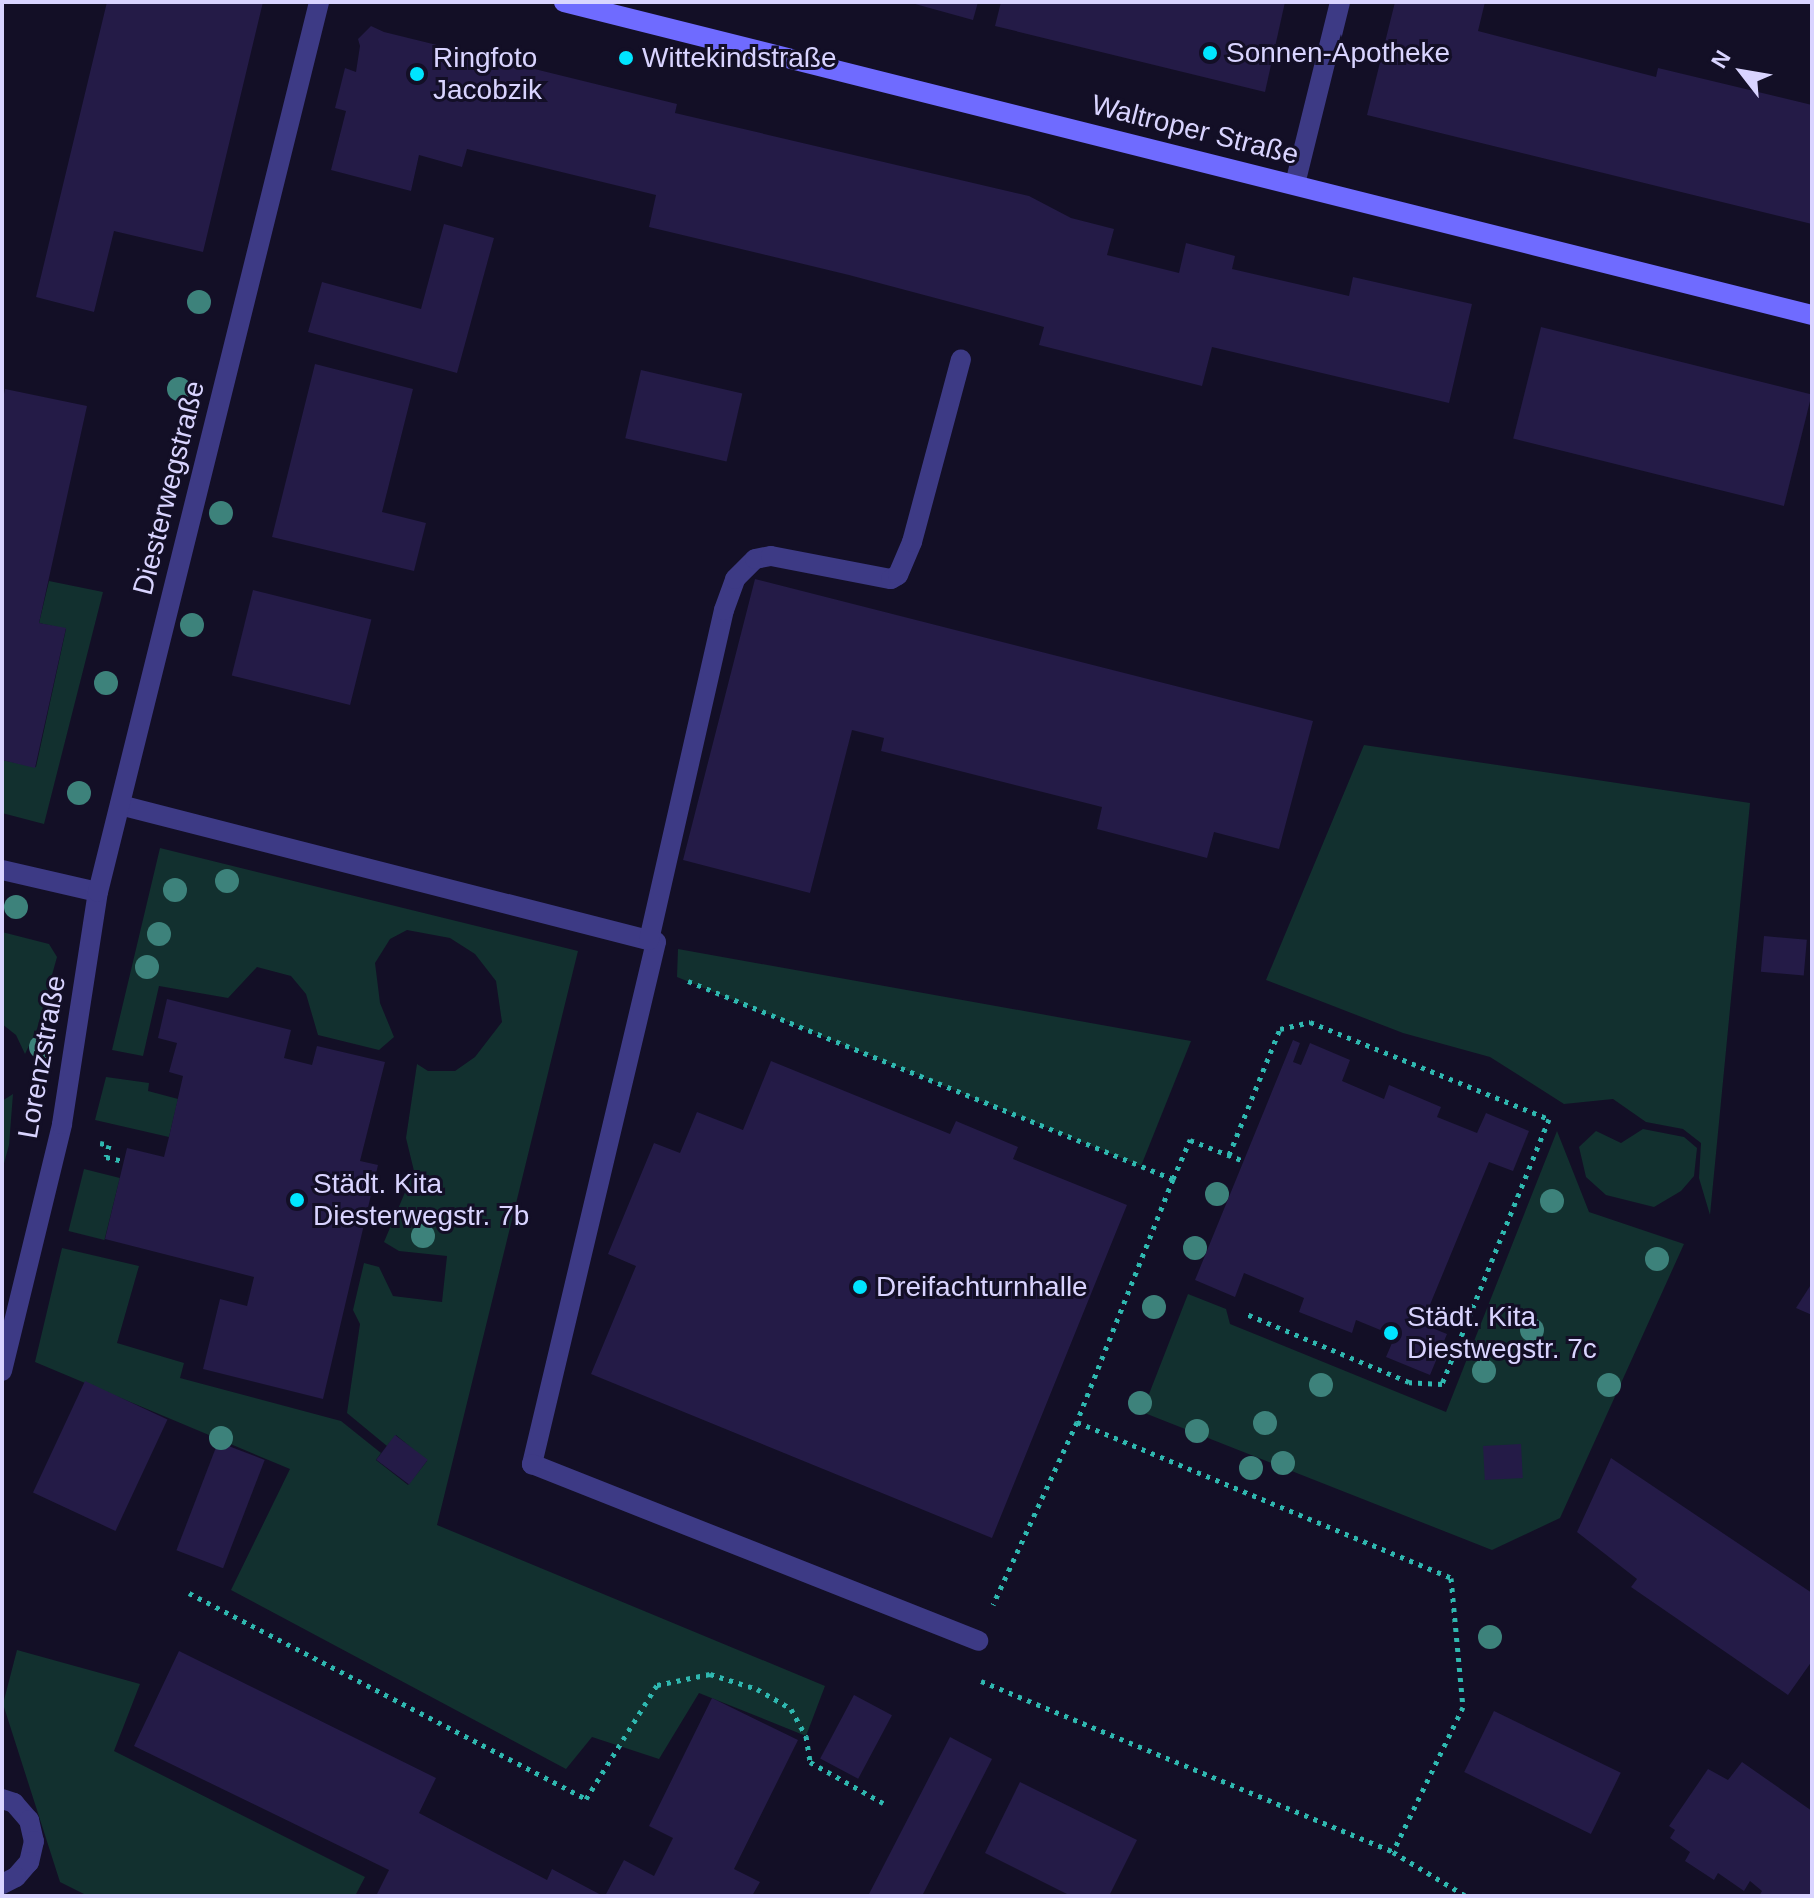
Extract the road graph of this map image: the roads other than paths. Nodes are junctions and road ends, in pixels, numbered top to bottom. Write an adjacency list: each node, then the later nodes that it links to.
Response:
1 (319, 2): 7 (street, Diesterwegstraße)
2 (564, 2): 4 (main road, Waltroper Straße)
3 (1340, 2): 4 (street)
4 (1295, 184): 5 (main road, Waltroper Straße)
5 (1812, 315)
6 (961, 359): 10 (street)
7 (120, 805): 9 (street, Diesterwegstraße); 10 (street)
8 (2, 870): 9 (street)
9 (98, 892): 11 (street, Lorenzstraße)
10 (649, 940): 12 (street)
11 (2, 1371)
12 (978, 1641)
13 (2, 1799): 14 (street)
14 (2, 1884)

